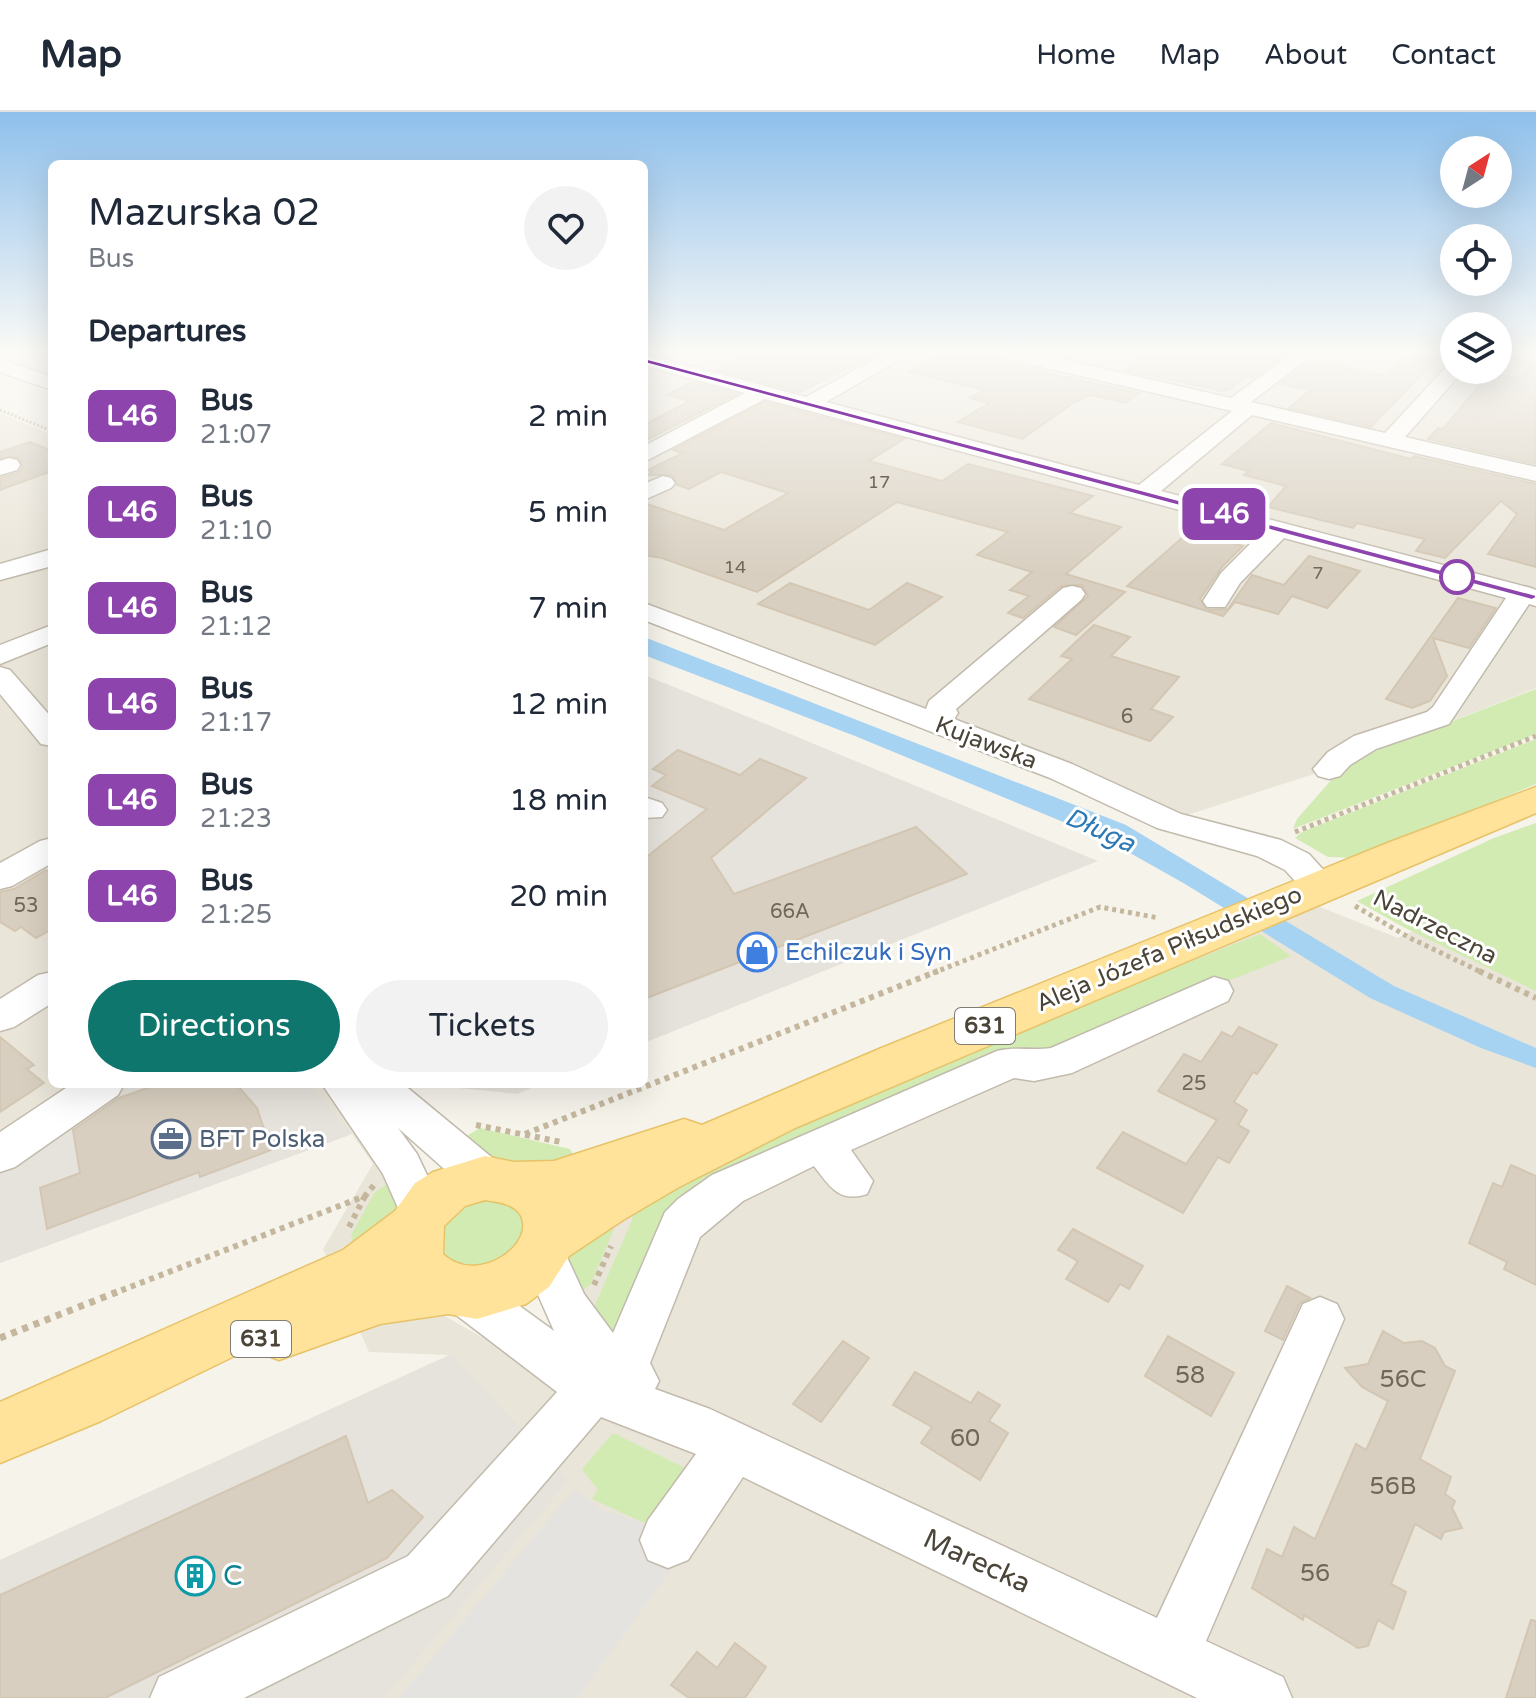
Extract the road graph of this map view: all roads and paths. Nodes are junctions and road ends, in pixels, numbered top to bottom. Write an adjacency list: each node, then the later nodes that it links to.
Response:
1 (695, 425): 7 (street)
2 (892, 425): 9 (street)
3 (1220, 425): 9 (street)
4 (1322, 425): 6 (street)
5 (1404, 425): 6 (street)
6 (1390, 441): 8 (street)
7 (648, 453)
8 (1536, 474)
9 (1144, 493): 10 (street)
10 (1279, 529): 14 (street); 15 (street)
11 (48, 559): 12 (street)
12 (0, 572)
13 (1072, 594): 20 (street)
14 (1529, 596): 23 (street)
15 (1216, 601)
16 (648, 613): 20 (street, Kujawska)
17 (48, 635): 18 (street)
18 (0, 655)
19 (0, 676): 21 (street)
20 (933, 722): 25 (street, Kujawska)
21 (48, 732)
22 (1536, 736): 25 (path)
23 (1329, 769)
24 (1536, 799): 28 (main road, Aleja Józefa Piłsudskiego / 631)
25 (1269, 848): 28 (street, Kujawska)
26 (48, 851): 27 (street)
27 (0, 878)
28 (1305, 892): 29 (main road, Aleja Józefa Piłsudskiego / 631); 32 (path, Nadrzeczna)
29 (1193, 926): 40 (path); 42 (main road, Aleja Józefa Piłsudskiego / 631)
30 (48, 987): 33 (street)
31 (1214, 991): 38 (street)
32 (1536, 998)
33 (0, 1017)
34 (97, 1088): 39 (street)
35 (345, 1088): 44 (street)
36 (380, 1088): 37 (street)
37 (443, 1141): 40 (street); 40 (path)
38 (822, 1145): 41 (street); 51 (street)
39 (0, 1155)
40 (509, 1165): 42 (main road, Aleja Józefa Piłsudskiego / 631); 42 (path); 44 (main road); 45 (main road)
41 (851, 1181)
42 (604, 1184): 45 (main road, Aleja Józefa Piłsudskiego / 631); 48 (path)
43 (365, 1196): 44 (path); 46 (path); 50 (path)
44 (412, 1202): 46 (main road, 631); 47 (main road)
45 (546, 1246): 47 (main road); 48 (street, Marecka)
46 (350, 1273): 52 (main road, 631)
47 (455, 1291): 51 (street, Marecka); 52 (main road, 631)
48 (569, 1312): 51 (street, Marecka)
49 (1320, 1319): 56 (street)
50 (0, 1338)
51 (603, 1378): 54 (street, Marecka); 57 (street)
52 (79, 1400): 53 (main road, 631)
53 (0, 1433)
54 (713, 1436): 55 (street); 56 (street, Marecka)
55 (668, 1540)
56 (1171, 1653): 58 (street, Marecka)
57 (180, 1698)
58 (1262, 1698)

